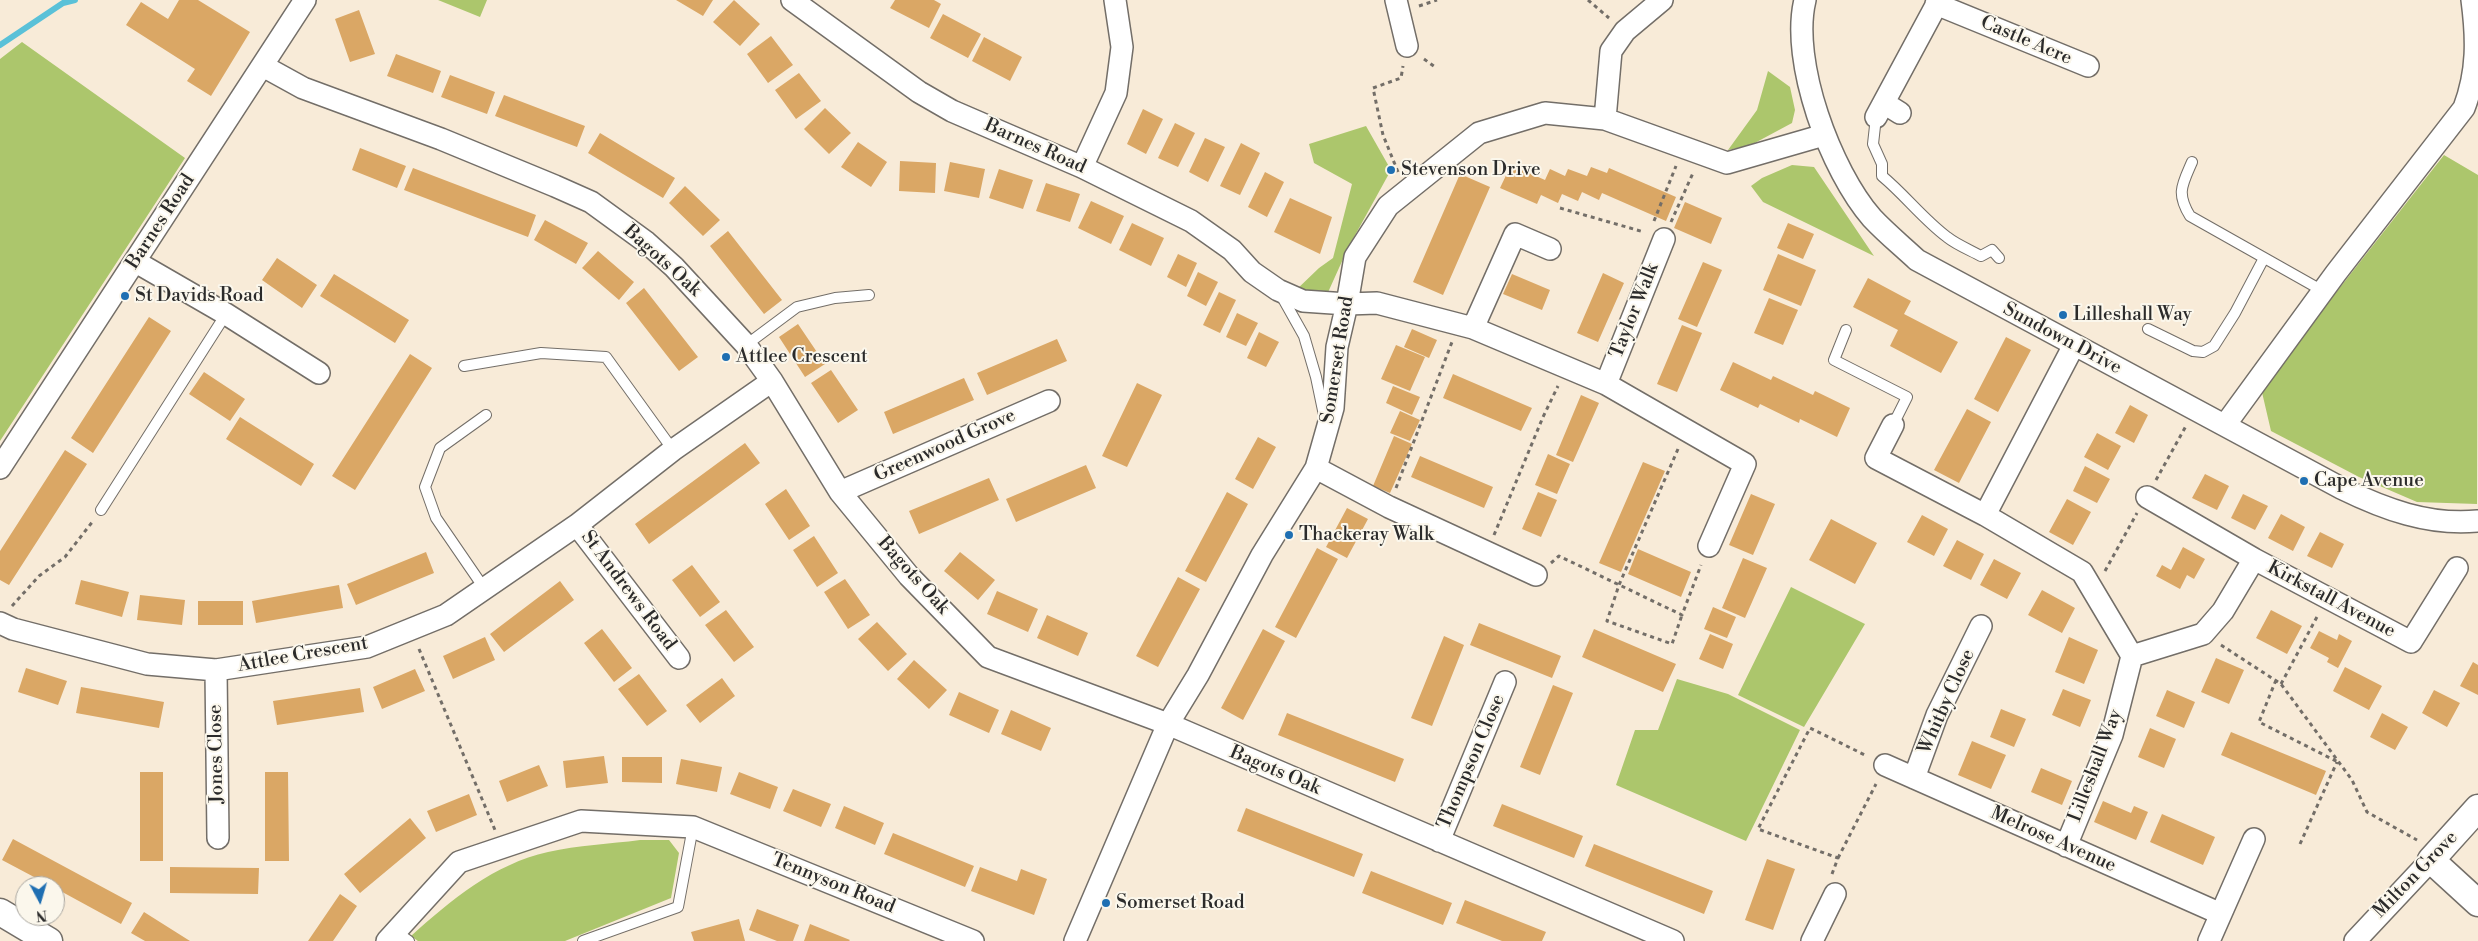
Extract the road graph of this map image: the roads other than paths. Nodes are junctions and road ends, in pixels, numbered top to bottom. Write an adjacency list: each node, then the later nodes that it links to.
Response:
1 (305, 0): 10 (street, Barnes Road)
2 (792, 0): 17 (street, Barnes Road)
3 (1115, 0): 17 (street)
4 (1396, 0): 9 (street)
5 (1662, 0): 14 (street)
6 (1804, 0): 15 (street, Sundown Drive)
7 (2472, 0): 12 (street)
8 (1938, 2): 11 (street, Castle Acre); 13 (street, Castle Acre)
9 (1408, 46)
10 (263, 66): 22 (street, Barnes Road); 31 (street, Bagots Oak)
11 (2088, 66)
12 (2475, 93): 24 (street)
13 (1887, 111): 20 (lane)
14 (1605, 119): 15 (street, Somerset Road); 26 (street, Somerset Road)
15 (1824, 135): 32 (street, Sundown Drive)
16 (2192, 162): 21 (lane)
17 (1082, 167): 23 (street, Barnes Road)
18 (1657, 236): 36 (street, Taylor Walk)
19 (1550, 250): 28 (street)
20 (1999, 258)
21 (2264, 258): 24 (lane); 29 (lane)
22 (136, 262): 27 (street); 43 (street, Barnes Road)
23 (1278, 290): 26 (street, Barnes Road); 41 (lane, Barnes Road)
24 (2323, 291): 40 (street)
25 (869, 295): 31 (lane)
26 (1347, 304): 28 (street); 41 (street, Somerset Road)
27 (226, 314): 34 (street); 47 (lane)
28 (1466, 326): 36 (street)
29 (2148, 329)
30 (1846, 330): 39 (lane)
31 (746, 345): 35 (street, Bagots Oak)
32 (2074, 345): 40 (street, Sundown Drive); 48 (street)
33 (464, 366): 42 (lane)
34 (319, 373)
35 (772, 381): 42 (street, Attlee Crescent); 45 (street, Bagots Oak)
36 (1606, 384): 51 (street)
37 (1049, 401): 45 (street, Greenwood Grove)
38 (486, 416): 55 (lane)
39 (1893, 425): 48 (street)
40 (2225, 425): 49 (street, Sundown Drive)
41 (1327, 431): 44 (street, Somerset Road)
42 (673, 450): 50 (street, Attlee Crescent)
43 (0, 468)
44 (1316, 468): 54 (street); 62 (street, Somerset Road)
45 (840, 492): 62 (street, Bagots Oak)
46 (2147, 497): 52 (street, Kirkstall Avenue)
47 (101, 510)
48 (1985, 515): 58 (street)
49 (2478, 521)
50 (577, 525): 55 (street, Attlee Crescent); 59 (street, St Andrews Road)
51 (1709, 546)
52 (2254, 558): 53 (street, Kirkstall Avenue); 58 (street, Kirkstall Avenue)
53 (2457, 568)
54 (1536, 575)
55 (484, 588): 60 (street, Attlee Crescent)
56 (3, 618): 60 (street, Attlee Crescent)
57 (1981, 626): 64 (street, Whitby Close)
58 (2132, 656): 70 (street, Lilleshall Way)
59 (679, 658)
60 (216, 670): 67 (street, Jones Close)
61 (1505, 682): 69 (street, Thompson Close)
62 (1168, 724): 69 (street, Bagots Oak); 80 (street, Somerset Road)
63 (1885, 765): 64 (street, Melrose Avenue)
64 (1914, 778): 70 (street, Melrose Avenue)
65 (2478, 808): 71 (street, Milton Grove)
66 (693, 827): 76 (street, Tennyson Road); 78 (lane); 79 (street, Tennyson Road)
67 (218, 838)
68 (2254, 839): 75 (street)
69 (1438, 841): 81 (street, Bagots Oak)
70 (2066, 846): 75 (street, Melrose Avenue)
71 (2435, 857): 73 (street); 84 (street, Milton Grove)
72 (1835, 894): 82 (street)
73 (2478, 903)
74 (0, 912): 77 (street)
75 (2221, 914): 83 (street)
76 (397, 938)
77 (44, 940)
78 (583, 941)
79 (973, 941)
80 (1075, 941)
81 (1673, 941)
82 (1812, 941)
83 (2209, 941)
84 (2355, 941)

